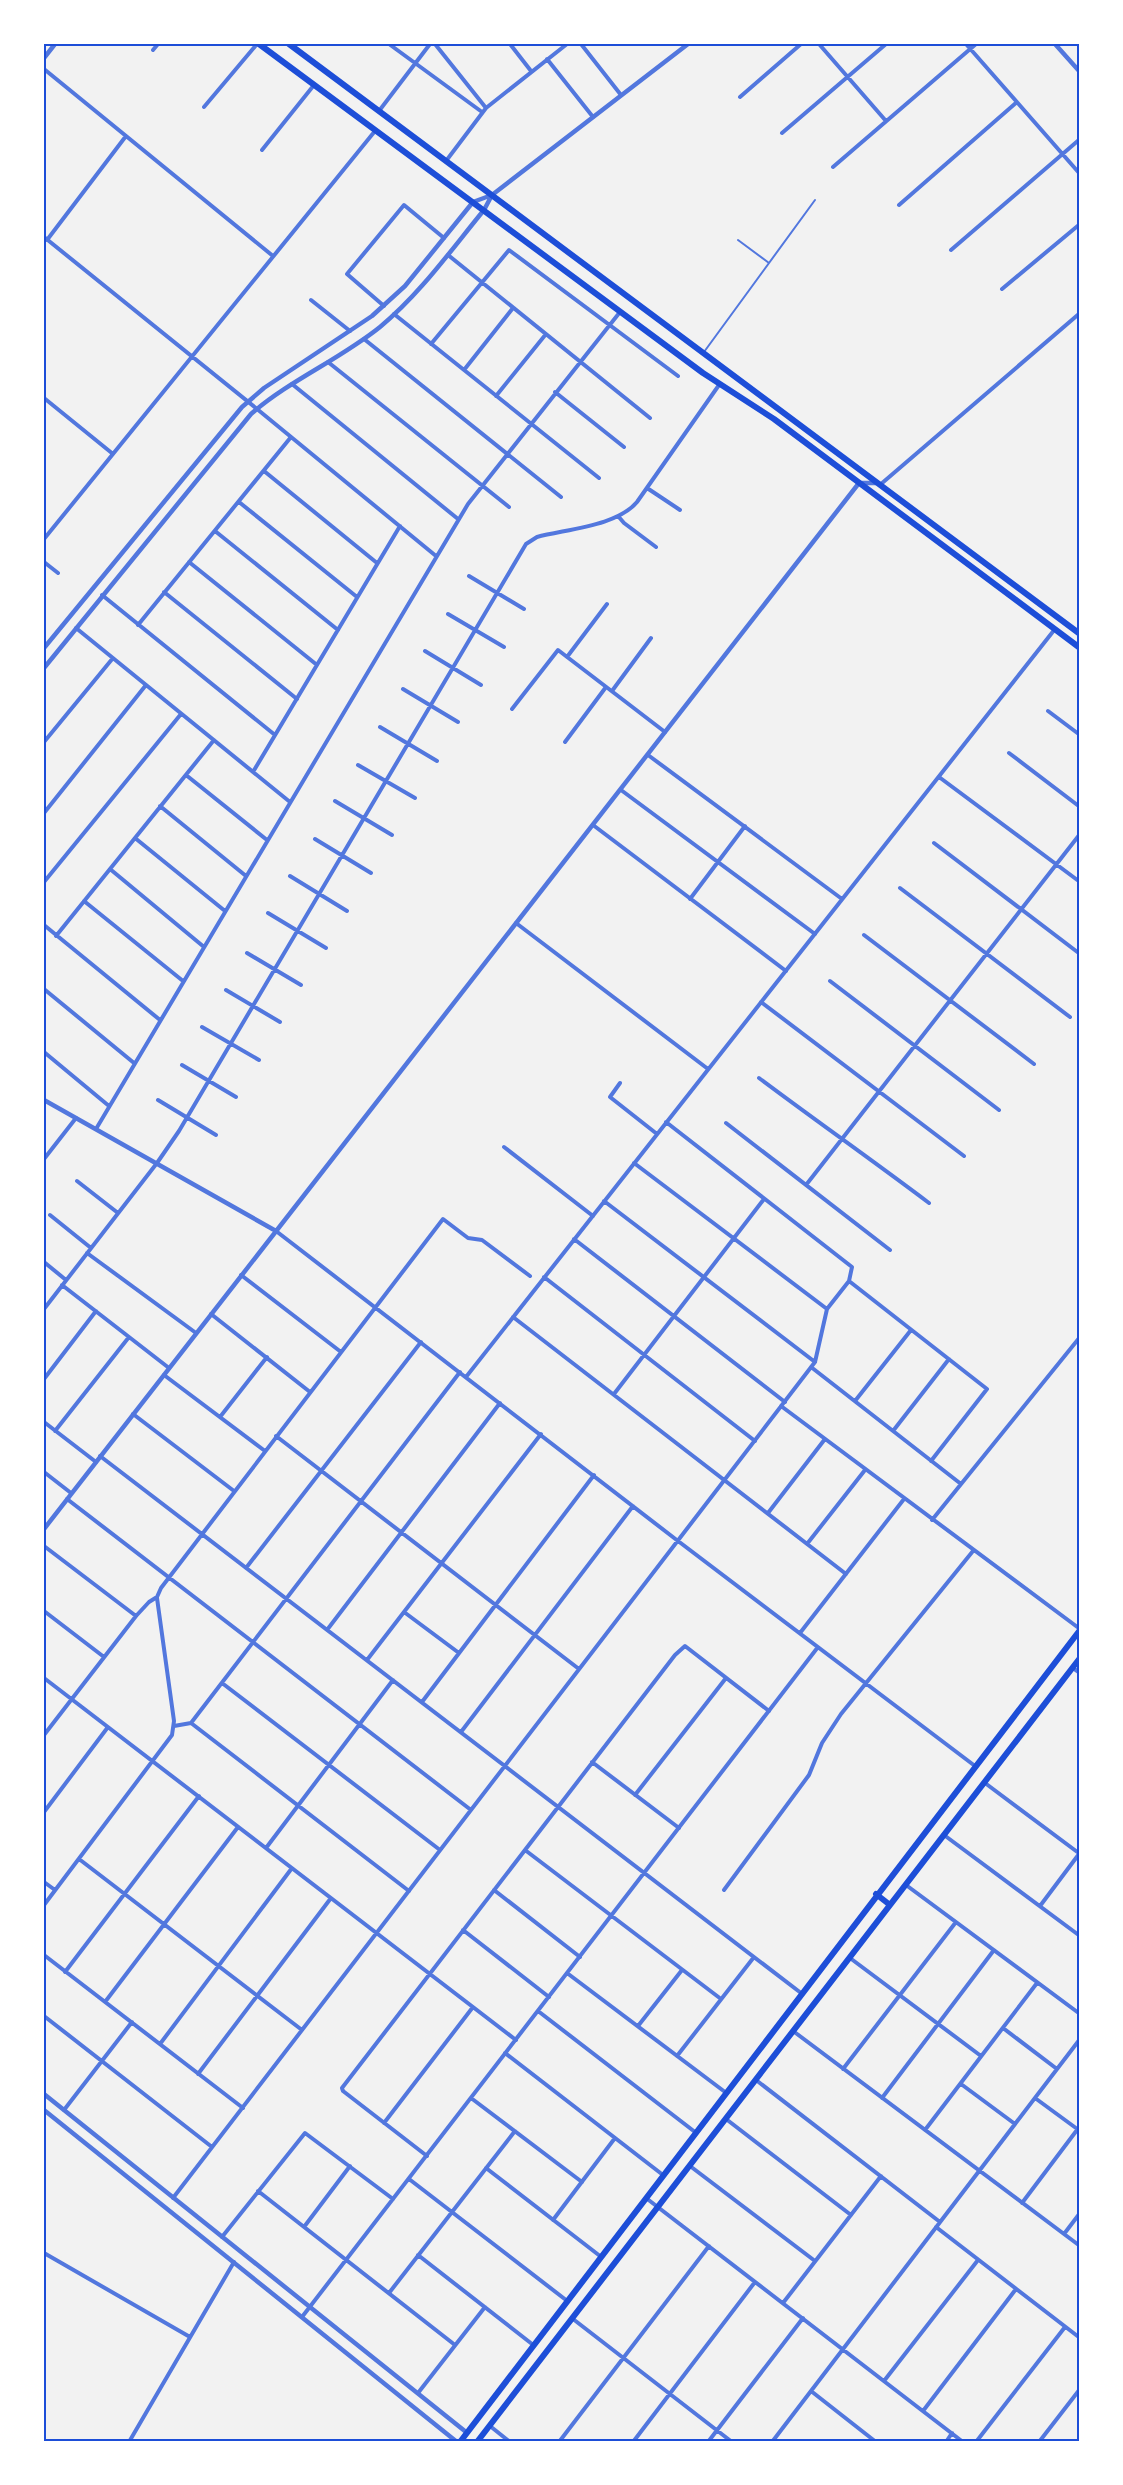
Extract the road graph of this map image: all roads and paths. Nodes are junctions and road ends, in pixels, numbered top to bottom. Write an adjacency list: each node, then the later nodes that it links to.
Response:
1 (55, 44): 22 (street)
2 (158, 44): 21 (street)
3 (258, 44): 29 (main road); 33 (street)
4 (289, 44): 20 (main road)
5 (302, 44): 20 (street)
6 (389, 44): 24 (street)
7 (430, 44): 24 (street)
8 (435, 44): 34 (street)
9 (510, 44): 26 (street)
10 (567, 44): 23 (street)
11 (580, 44): 30 (street)
12 (688, 44): 30 (street)
13 (801, 44): 31 (street)
14 (819, 44): 28 (street)
15 (886, 44): 28 (street)
16 (966, 44): 19 (street)
17 (976, 44): 19 (street)
18 (1055, 44): 27 (street)
19 (970, 48): 32 (street); 38 (street)
20 (296, 49): 35 (main road)
21 (153, 50)
22 (44, 58)
23 (547, 59): 26 (street); 37 (street)
24 (415, 63): 35 (street); 36 (street)
25 (44, 69): 41 (street)
26 (531, 71): 34 (street)
27 (1080, 72)
28 (847, 76): 38 (street); 40 (street)
29 (314, 85): 39 (main road); 43 (street)
30 (621, 95): 37 (street)
31 (740, 97)
32 (1017, 102): 44 (street); 51 (street)
33 (204, 107)
34 (486, 108): 36 (street)
35 (379, 111): 45 (main road)
36 (482, 112): 45 (street)
37 (593, 117): 48 (street)
38 (886, 121): 46 (street)
39 (375, 130): 50 (main road); 59 (street)
40 (782, 133)
41 (126, 136): 55 (street); 59 (street)
42 (1080, 139): 44 (street)
43 (262, 150)
44 (1062, 154): 47 (street); 57 (street)
45 (446, 161): 48 (main road)
46 (833, 166)
47 (1080, 174)
48 (492, 195): 50 (street); 52 (street); 74 (main road)
49 (815, 200): 60 (lane)
50 (473, 202): 52 (main road); 54 (street)
51 (899, 205)
52 (484, 210): 58 (street); 66 (main road)
53 (1080, 224): 62 (street)
54 (444, 238): 64 (street); 64 (street)
55 (45, 239): 75 (street)
56 (738, 240): 60 (lane)
57 (951, 250)
58 (447, 254): 61 (street); 67 (street)
59 (273, 256): 75 (street)
60 (769, 262): 74 (lane)
61 (482, 282): 65 (street); 69 (street); 73 (street)
62 (1002, 289)
63 (311, 300): 70 (street)
64 (384, 306): 70 (street)
65 (513, 308): 71 (street); 78 (street)
66 (620, 312): 69 (street); 81 (main road)
67 (394, 314): 72 (street); 73 (street)
68 (1079, 315): 96 (street)
69 (610, 325): 77 (street); 79 (street)
70 (350, 332): 85 (street)
71 (546, 334): 77 (street); 83 (street)
72 (364, 339): 76 (street); 91 (street)
73 (431, 344): 78 (street)
74 (704, 352): 96 (main road)
75 (192, 356): 85 (street); 92 (street)
76 (327, 362): 80 (street); 97 (street)
77 (580, 362): 82 (street); 87 (street)
78 (464, 370): 83 (street)
79 (678, 376)
80 (292, 384): 86 (street); 104 (street)
81 (719, 385): 95 (main road); 98 (street)
82 (555, 393): 88 (street); 90 (street)
83 (496, 396): 88 (street)
84 (44, 398): 92 (street)
85 (248, 401): 86 (street); 130 (street)
86 (257, 409): 89 (street); 117 (street)
87 (650, 418)
88 (530, 423): 91 (street); 94 (street)
89 (291, 437): 93 (street); 105 (street)
90 (624, 447)
91 (506, 453): 97 (street); 99 (street)
92 (113, 454): 107 (street)
93 (264, 471): 100 (street); 112 (street)
94 (599, 478)
95 (859, 483): 96 (street); 124 (main road); 150 (street)
96 (881, 484): 127 (main road)
97 (481, 485): 101 (street); 104 (street)
98 (647, 488): 102 (street); 103 (street)
99 (561, 497)
100 (239, 502): 106 (street); 118 (street)
101 (509, 507)
102 (680, 510)
103 (618, 516): 108 (street); 116 (street)
104 (458, 519): 109 (street)
105 (400, 526): 109 (street); 112 (street)
106 (214, 531): 111 (street); 125 (street)
107 (44, 539)
108 (656, 547)
109 (436, 556): 168 (street)
110 (44, 562): 113 (street)
111 (189, 562): 115 (street); 135 (street)
112 (377, 563): 118 (street)
113 (58, 573)
114 (469, 576): 116 (street)
115 (164, 592): 122 (street); 143 (street)
116 (497, 593): 120 (street); 126 (street)
117 (102, 595): 122 (street); 123 (street)
118 (357, 597): 125 (street)
119 (608, 604): 133 (street)
120 (524, 609)
121 (448, 614): 126 (street)
122 (138, 625): 151 (street)
123 (76, 628): 134 (street); 136 (street)
124 (1055, 629): 131 (main road); 163 (street)
125 (338, 630): 135 (street)
126 (475, 630): 129 (street); 137 (street)
127 (1080, 634)
128 (651, 638): 142 (street)
129 (504, 647)
130 (44, 648)
131 (1080, 648)
132 (425, 651): 137 (street)
133 (567, 657): 140 (street); 145 (street)
134 (113, 658): 138 (street); 154 (street)
135 (317, 665): 143 (street)
136 (44, 668)
137 (453, 668): 139 (street); 144 (street)
138 (146, 685): 147 (street); 171 (street)
139 (481, 685)
140 (606, 687): 142 (street); 155 (street)
141 (403, 689): 144 (street)
142 (612, 691): 150 (street)
143 (297, 699): 151 (street)
144 (430, 705): 148 (street); 156 (street)
145 (512, 709)
146 (1048, 711): 152 (street)
147 (181, 714): 153 (street); 188 (street)
148 (458, 722)
149 (380, 727): 156 (street)
150 (666, 732): 158 (street)
151 (275, 735): 161 (street)
152 (1080, 735)
153 (214, 740): 161 (street); 162 (street)
154 (44, 742)
155 (565, 742)
156 (408, 743): 159 (street); 164 (street)
157 (1009, 753): 170 (street)
158 (648, 755): 165 (street); 174 (street)
159 (437, 761)
160 (358, 765): 164 (street)
161 (253, 772): 168 (street)
162 (186, 775): 169 (street); 179 (street)
163 (939, 777): 183 (street); 193 (street)
164 (386, 781): 166 (street); 172 (street)
165 (621, 790): 173 (street); 182 (street)
166 (415, 798)
167 (335, 801): 172 (street)
168 (290, 802): 179 (street)
169 (160, 806): 177 (street); 186 (street)
170 (1080, 807)
171 (44, 813)
172 (364, 818): 176 (street); 181 (street)
173 (593, 825): 192 (street); 199 (street)
174 (745, 826): 182 (street); 193 (street)
175 (1080, 834): 183 (street)
176 (392, 835)
177 (135, 838): 184 (street); 196 (street)
178 (315, 839): 181 (street)
179 (267, 840): 186 (street)
180 (934, 843): 195 (street)
181 (342, 855): 185 (street); 191 (street)
182 (717, 862): 192 (street); 202 (street)
183 (1056, 864): 189 (street); 195 (street)
184 (110, 869): 194 (street); 205 (street)
185 (371, 873)
186 (246, 876): 196 (street)
187 (290, 876): 191 (street)
188 (44, 882)
189 (1080, 882)
190 (900, 888): 208 (street)
191 (319, 894): 197 (street); 201 (street)
192 (690, 899): 211 (street)
193 (842, 899): 202 (street)
194 (84, 901): 204 (street); 212 (street)
195 (1021, 909): 208 (street); 209 (street)
196 (225, 911): 205 (street)
197 (347, 911)
198 (268, 913): 201 (street)
199 (516, 923): 231 (street); 262 (street)
200 (44, 926): 204 (street)
201 (297, 931): 206 (street); 210 (street)
202 (815, 934): 211 (street)
203 (864, 935): 217 (street)
204 (56, 936): 221 (street)
205 (204, 946): 212 (street)
206 (326, 948)
207 (247, 952): 210 (street)
208 (986, 954): 217 (street); 220 (street)
209 (1080, 954)
210 (275, 969): 214 (street); 219 (street)
211 (786, 971): 218 (street)
212 (183, 981): 221 (street)
213 (830, 981): 225 (street)
214 (301, 985)
215 (44, 989): 228 (street)
216 (226, 990): 219 (street)
217 (950, 1000): 225 (street); 229 (street)
218 (761, 1002): 231 (street); 235 (street)
219 (253, 1006): 222 (street); 224 (street)
220 (1070, 1017)
221 (160, 1020): 228 (street)
222 (280, 1022)
223 (202, 1027): 224 (street)
224 (231, 1044): 227 (street); 233 (street)
225 (915, 1045): 235 (street); 240 (street)
226 (44, 1052): 239 (street)
227 (259, 1060)
228 (134, 1063): 239 (street)
229 (1034, 1064)
230 (182, 1065): 233 (street)
231 (708, 1069): 243 (street)
232 (759, 1078): 248 (street)
233 (209, 1081): 236 (street); 242 (street)
234 (620, 1083): 246 (street)
235 (879, 1092): 248 (street); 250 (street)
236 (236, 1097)
237 (44, 1100): 241 (street)
238 (158, 1100): 242 (street)
239 (109, 1106): 245 (street)
240 (999, 1110)
241 (76, 1118): 245 (street); 251 (street)
242 (187, 1118): 247 (street); 252 (street)
243 (666, 1122): 246 (street); 256 (street)
244 (726, 1123): 255 (street)
245 (96, 1128): 252 (street)
246 (657, 1134): 253 (street)
247 (216, 1135)
248 (842, 1139): 255 (street); 258 (street)
249 (504, 1148): 261 (street)
250 (964, 1156)
251 (44, 1158)
252 (157, 1163): 259 (street); 262 (street)
253 (634, 1163): 257 (street); 263 (street)
254 (77, 1181): 259 (street)
255 (806, 1185): 266 (street)
256 (764, 1199): 263 (street); 274 (street)
257 (604, 1201): 261 (street); 272 (street)
258 (929, 1203)
259 (118, 1213): 265 (street)
260 (50, 1215): 265 (street)
261 (593, 1216): 264 (street)
262 (276, 1231): 269 (street); 276 (street)
263 (734, 1238): 272 (street); 278 (street)
264 (574, 1239): 271 (street); 281 (street)
265 (91, 1248): 267 (street)
266 (890, 1250)
267 (87, 1253): 273 (street); 284 (street)
268 (44, 1262): 273 (street)
269 (242, 1275): 280 (street); 288 (street)
270 (530, 1276): 276 (street)
271 (544, 1277): 282 (street); 289 (street)
272 (704, 1277): 281 (street); 292 (street)
273 (66, 1280): 275 (street)
274 (849, 1281): 278 (street); 283 (street)
275 (62, 1285): 277 (street); 279 (street)
276 (375, 1306): 287 (street); 288 (street)
277 (44, 1309)
278 (827, 1309): 292 (street)
279 (96, 1311): 285 (street); 298 (street)
280 (212, 1314): 284 (street); 290 (street)
281 (674, 1316): 289 (street); 303 (street)
282 (513, 1317): 297 (street); 300 (street)
283 (911, 1330): 291 (street); 301 (street)
284 (196, 1333): 294 (street)
285 (129, 1336): 294 (street); 307 (street)
286 (1079, 1337): 322 (street)
287 (421, 1342): 295 (street); 318 (street)
288 (341, 1352): 299 (street)
289 (644, 1355): 300 (street); 312 (street)
290 (267, 1357): 299 (street); 305 (street)
291 (949, 1359): 308 (street); 315 (street)
292 (814, 1362): 293 (street)
293 (811, 1367): 301 (street); 303 (street)
294 (169, 1368): 296 (street)
295 (460, 1372): 297 (street); 327 (street)
296 (164, 1375): 304 (street); 305 (street)
297 (466, 1377): 302 (street)
298 (44, 1379)
299 (310, 1392): 310 (street)
300 (614, 1394): 321 (street)
301 (855, 1401): 308 (street)
302 (500, 1403): 309 (street); 332 (street)
303 (783, 1404): 311 (street); 312 (street)
304 (133, 1414): 314 (street); 323 (street)
305 (220, 1417): 313 (street)
306 (44, 1422): 307 (street)
307 (55, 1431): 316 (street)
308 (893, 1431): 315 (street)
309 (541, 1434): 320 (street); 338 (street)
310 (276, 1436): 313 (street); 318 (street)
311 (825, 1439): 317 (street); 329 (street)
312 (755, 1441): 321 (street)
313 (265, 1451): 323 (street)
314 (100, 1456): 316 (street); 333 (street)
315 (931, 1461): 322 (street)
316 (96, 1462): 324 (street)
317 (865, 1470): 326 (street); 335 (street)
318 (321, 1471): 327 (street); 339 (street)
319 (44, 1472): 324 (street)
320 (594, 1475): 328 (street); 344 (street)
321 (725, 1480): 329 (street); 334 (street)
322 (961, 1484): 330 (street)
323 (234, 1491): 333 (street)
324 (71, 1493): 325 (street)
325 (67, 1499): 331 (street); 341 (street)
326 (904, 1499): 330 (street); 340 (street)
327 (361, 1501): 332 (street); 343 (street)
328 (633, 1506): 334 (street); 351 (street)
329 (768, 1514): 335 (street)
330 (932, 1520): 337 (street)
331 (45, 1525)
332 (401, 1533): 338 (street); 348 (street)
333 (202, 1534): 339 (street); 341 (street)
334 (678, 1540): 350 (street); 359 (street)
335 (807, 1544): 340 (street)
336 (44, 1546): 347 (street)
337 (973, 1551): 349 (street); 365 (street)
338 (441, 1563): 344 (street); 346 (street)
339 (246, 1568): 343 (street)
340 (846, 1574): 350 (street)
341 (169, 1577): 342 (street); 352 (street)
342 (157, 1598): 347 (street); 371 (street)
343 (286, 1599): 348 (street); 352 (street)
344 (495, 1605): 351 (street); 354 (street)
345 (44, 1611): 355 (street)
346 (404, 1612): 354 (street); 357 (street)
347 (136, 1616): 355 (street)
348 (327, 1630): 357 (street)
349 (1080, 1630): 379 (main road)
350 (800, 1633): 353 (street)
351 (535, 1635): 359 (street); 373 (street)
352 (253, 1642): 364 (street); 370 (street)
353 (818, 1647): 365 (street); 368 (street)
354 (459, 1653): 367 (street)
355 (104, 1657): 366 (street)
356 (1080, 1658): 358 (main road)
357 (367, 1660): 363 (street)
358 (1072, 1668): 360 (street); 380 (main road)
359 (579, 1670): 378 (street)
360 (1080, 1673)
361 (44, 1678): 366 (street)
362 (726, 1678): 368 (street); 376 (street); 381 (street)
363 (393, 1680): 367 (street); 370 (street)
364 (222, 1683): 369 (street); 377 (street)
365 (866, 1683): 379 (street); 401 (street)
366 (71, 1699): 372 (street); 374 (street)
367 (422, 1702): 373 (street)
368 (769, 1711): 388 (street)
369 (191, 1724): 371 (street); 383 (street)
370 (360, 1724): 377 (street); 385 (street)
371 (174, 1725): 375 (street)
372 (108, 1728): 375 (street); 386 (street)
373 (461, 1732): 378 (street)
374 (44, 1735)
375 (153, 1762): 382 (street); 394 (street)
376 (592, 1762): 381 (street); 384 (street)
377 (329, 1765): 383 (street); 391 (street)
378 (505, 1766): 384 (street); 385 (street)
379 (975, 1766): 404 (main road)
380 (984, 1782): 389 (main road); 393 (street)
381 (635, 1795): 388 (street)
382 (199, 1796): 387 (street); 403 (street)
383 (298, 1806): 390 (street); 402 (street)
384 (558, 1807): 392 (street); 396 (street)
385 (471, 1810): 391 (street)
386 (44, 1812)
387 (238, 1827): 390 (street); 411 (street)
388 (679, 1828): 396 (street)
389 (944, 1834): 398 (main road); 408 (street)
390 (266, 1848): 395 (street)
391 (440, 1850): 402 (street)
392 (525, 1850): 400 (street); 409 (street)
393 (1079, 1854): 408 (street)
394 (79, 1859): 399 (street); 403 (street)
395 (292, 1868): 405 (street); 420 (street)
396 (644, 1873): 409 (street); 418 (street)
397 (44, 1882): 399 (street)
398 (906, 1884): 407 (main road); 410 (street)
399 (55, 1890): 406 (street)
400 (494, 1890): 412 (street); 417 (street)
401 (724, 1890)
402 (409, 1891): 413 (street)
403 (124, 1894): 411 (street); 422 (street)
404 (876, 1894): 407 (main road); 426 (main road)
405 (331, 1898): 413 (street); 428 (street)
406 (44, 1905)
407 (890, 1905): 419 (main road)
408 (1040, 1906): 414 (street)
409 (611, 1916): 417 (street); 421 (street)
410 (956, 1922): 415 (street); 427 (street)
411 (164, 1924): 420 (street); 431 (street)
412 (463, 1930): 424 (street); 429 (street)
413 (377, 1933): 424 (street); 440 (street)
414 (1080, 1936)
415 (994, 1950): 425 (street); 437 (street)
416 (44, 1955): 422 (street)
417 (580, 1957): 423 (street)
418 (754, 1957): 426 (street); 430 (street)
419 (849, 1957): 427 (street); 441 (main road)
420 (218, 1966): 428 (street); 444 (street)
421 (682, 1970): 430 (street); 438 (street)
422 (65, 1972): 431 (street)
423 (567, 1973): 429 (street); 438 (street)
424 (430, 1974): 432 (street); 463 (street)
425 (1037, 1983): 434 (street); 439 (street)
426 (801, 1993): 454 (main road)
427 (900, 1995): 437 (street); 449 (street)
428 (258, 1996): 440 (street); 451 (street)
429 (549, 1997): 433 (street)
430 (721, 1999): 446 (street)
431 (105, 2002): 436 (street)
432 (473, 2007): 443 (street); 463 (street)
433 (538, 2011): 443 (street); 468 (street)
434 (1080, 2014)
435 (44, 2016): 448 (street)
436 (132, 2022): 444 (street); 448 (street)
437 (938, 2024): 447 (street); 457 (street)
438 (638, 2026): 446 (street)
439 (1003, 2028): 447 (street); 450 (street)
440 (302, 2030): 459 (street)
441 (793, 2031): 449 (street); 452 (main road)
442 (1080, 2039): 450 (street)
443 (516, 2040): 445 (street)
444 (160, 2044): 451 (street)
445 (506, 2053): 456 (street); 469 (street)
446 (677, 2056): 454 (street)
447 (981, 2056): 453 (street)
448 (102, 2061): 461 (street); 470 (street)
449 (843, 2069): 457 (street)
450 (1057, 2069): 458 (street)
451 (198, 2074): 459 (street)
452 (755, 2080): 462 (main road); 477 (street)
453 (961, 2084): 464 (street); 466 (street)
454 (725, 2092): 468 (main road)
455 (44, 2094): 461 (street)
456 (471, 2098): 467 (street); 471 (street)
457 (882, 2098): 466 (street)
458 (1035, 2098): 464 (street); 465 (street)
459 (243, 2108): 470 (street)
460 (44, 2110): 484 (street)
461 (64, 2110): 480 (street)
462 (726, 2118): 472 (main road); 490 (street)
463 (384, 2123): 471 (street)
464 (1015, 2124): 475 (street)
465 (1079, 2129): 486 (street)
466 (925, 2130): 475 (street)
467 (515, 2131): 474 (street); 479 (street)
468 (695, 2132): 476 (main road)
469 (615, 2138): 476 (street); 479 (street)
470 (212, 2147): 483 (street)
471 (427, 2156): 478 (street)
472 (689, 2165): 487 (main road); 504 (street)
473 (350, 2166): 481 (street); 485 (street); 493 (street)
474 (486, 2168): 488 (street); 491 (street)
475 (979, 2171): 486 (street); 492 (street)
476 (663, 2175): 482 (main road)
477 (881, 2176): 490 (street); 492 (street)
478 (409, 2179): 485 (street); 488 (street)
479 (582, 2182): 491 (street)
480 (162, 2189): 483 (street); 484 (street)
481 (258, 2192): 493 (street); 496 (street)
482 (645, 2197): 487 (street); 501 (main road)
483 (173, 2198): 496 (street)
484 (154, 2199): 505 (street)
485 (393, 2199): 502 (street)
486 (1022, 2203): 495 (street)
487 (658, 2207): 497 (street); 514 (main road)
488 (452, 2212): 500 (street); 509 (street)
489 (1080, 2213): 495 (street)
490 (851, 2215): 504 (street)
491 (553, 2220): 501 (street)
492 (940, 2222): 494 (street)
493 (304, 2227): 502 (street)
494 (936, 2227): 503 (street); 521 (street)
495 (1064, 2234): 498 (street)
496 (222, 2237): 511 (street)
497 (709, 2246): 506 (street); 522 (street)
498 (1080, 2246)
499 (44, 2253): 517 (street)
500 (418, 2255): 508 (street); 512 (street)
501 (600, 2256): 509 (main road)
502 (346, 2260): 508 (street); 511 (street)
503 (978, 2260): 507 (street); 523 (street)
504 (815, 2261): 510 (street)
505 (234, 2262): 513 (street); 517 (street)
506 (755, 2282): 510 (street); 527 (street)
507 (1016, 2289): 516 (street); 528 (street)
508 (389, 2294): 520 (street)
509 (566, 2300): 519 (main road)
510 (783, 2303): 515 (street)
511 (310, 2307): 513 (street); 526 (street)
512 (485, 2307): 519 (street); 520 (street)
513 (302, 2317): 535 (street)
514 (572, 2318): 522 (street); 529 (main road)
515 (803, 2318): 521 (street); 530 (street)
516 (1065, 2327): 518 (street); 545 (street)
517 (190, 2337): 534 (street)
518 (1080, 2338)
519 (532, 2344): 531 (main road)
520 (455, 2345): 526 (street)
521 (843, 2349): 523 (street); 525 (street)
522 (623, 2358): 527 (street); 538 (street)
523 (884, 2381): 528 (street)
524 (1080, 2389): 546 (street)
525 (811, 2391): 533 (street); 542 (street)
526 (418, 2393): 531 (street)
527 (669, 2393): 530 (street); 539 (street)
528 (924, 2411): 532 (street)
529 (489, 2426): 536 (main road); 537 (street)
530 (717, 2430): 540 (street); 541 (street)
531 (466, 2432): 535 (main road)
532 (952, 2433): 543 (street); 544 (street)
533 (775, 2441)
534 (129, 2442)
535 (458, 2442)
536 (477, 2442)
537 (510, 2442)
538 (559, 2442)
539 (633, 2442)
540 (708, 2442)
541 (732, 2442)
542 (876, 2442)
543 (946, 2442)
544 (963, 2442)
545 (976, 2442)
546 (1039, 2442)

